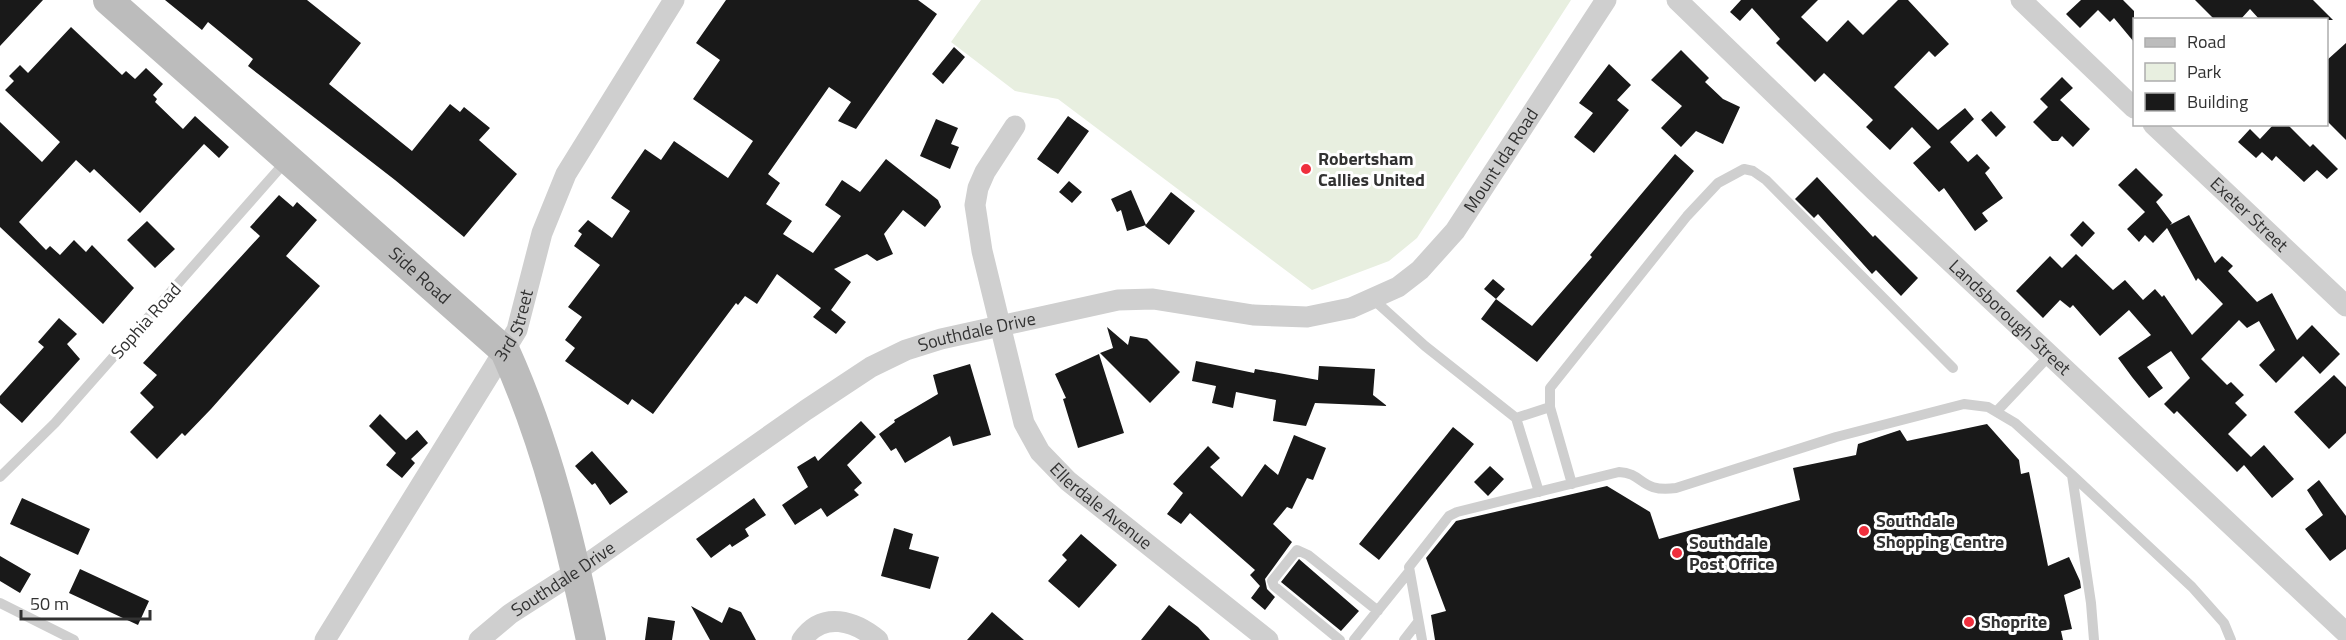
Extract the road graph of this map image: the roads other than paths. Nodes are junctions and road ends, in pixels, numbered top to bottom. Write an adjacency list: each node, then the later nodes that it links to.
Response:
1 (108, 0): 9 (street, Side Road)
2 (674, 0): 13 (street, 3rd Street)
3 (1606, 0): 10 (street, Mount Ida Road)
4 (1677, 0): 14 (street, Landsborough Street)
5 (2021, 0): 6 (street)
6 (2133, 107)
7 (1015, 126): 12 (street, Ellerdale Avenue)
8 (2155, 126): 11 (street, Exeter Street)
9 (287, 160): 13 (street, Side Road); 20 (lane, Sophia Road)
10 (1374, 300): 12 (street, Southdale Drive); 18 (lane)
11 (2346, 306)
12 (1002, 325): 23 (street, Southdale Drive); 35 (street, Ellerdale Avenue)
13 (505, 351): 23 (street, Side Road); 31 (street, 3rd Street)
14 (2050, 355): 17 (lane); 28 (street, Landsborough Street)
15 (1953, 368): 16 (lane)
16 (1550, 406): 18 (lane); 21 (lane)
17 (1997, 411): 19 (lane); 21 (lane)
18 (1516, 418): 22 (lane)
19 (2072, 475): 40 (lane); 41 (lane)
20 (0, 477)
21 (1572, 484): 22 (lane)
22 (1539, 492): 24 (lane)
23 (577, 571): 32 (street, Southdale Drive); 33 (street, Side Road)
24 (1408, 573): 26 (lane); 27 (lane)
25 (0, 603): 30 (lane)
26 (1378, 611): 36 (lane); 37 (lane)
27 (1418, 622): 38 (lane); 39 (lane)
28 (2346, 633)
29 (804, 638): 34 (street)
30 (74, 640)
31 (325, 640)
32 (479, 640)
33 (591, 640)
34 (878, 640)
35 (1268, 640)
36 (1340, 640)
37 (1354, 640)
38 (1404, 640)
39 (1422, 640)
40 (2094, 640)
41 (2231, 640)

